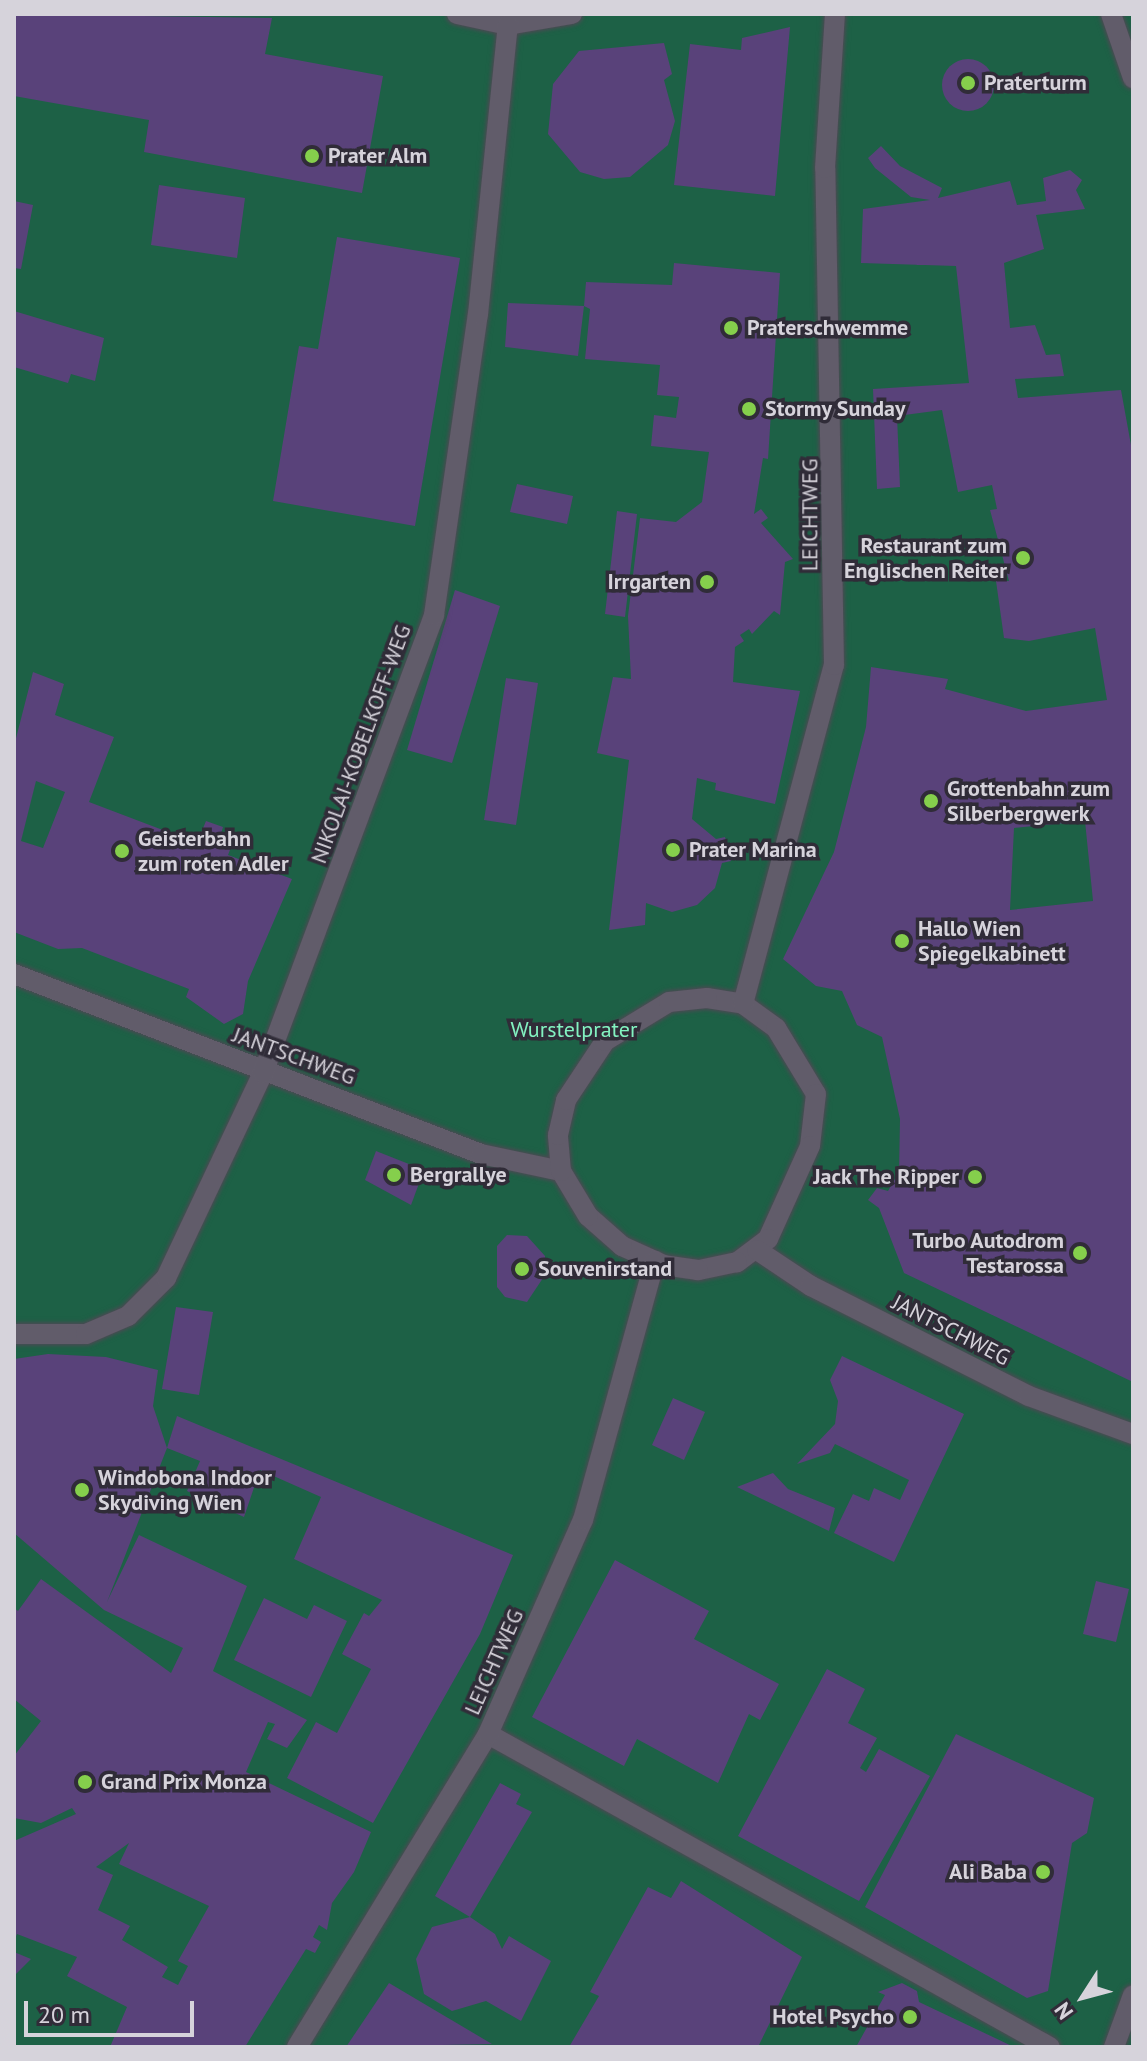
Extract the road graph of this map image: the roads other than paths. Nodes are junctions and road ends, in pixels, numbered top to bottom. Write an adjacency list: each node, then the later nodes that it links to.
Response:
1 (457, 14): 5 (street)
2 (572, 14): 5 (street)
3 (835, 14): 8 (street, LEICHTWEG)
4 (1111, 14): 6 (street)
5 (508, 25): 9 (street, NIKOLAI-KOBELKOFF-WEG)
6 (1133, 78)
7 (14, 974): 9 (street, JANTSCHWEG)
8 (743, 1004): 10 (street); 11 (street)
9 (263, 1073): 10 (street, JANTSCHWEG); 13 (street, NIKOLAI-KOBELKOFF-WEG)
10 (561, 1171): 12 (street)
11 (757, 1250): 12 (street); 14 (street, JANTSCHWEG)
12 (655, 1261): 15 (street, LEICHTWEG)
13 (14, 1334)
14 (1133, 1434)
15 (488, 1734): 17 (street, LEICHTWEG); 18 (street)
16 (1133, 1995): 19 (street)
17 (297, 2047)
18 (1050, 2047)
19 (1114, 2047)

